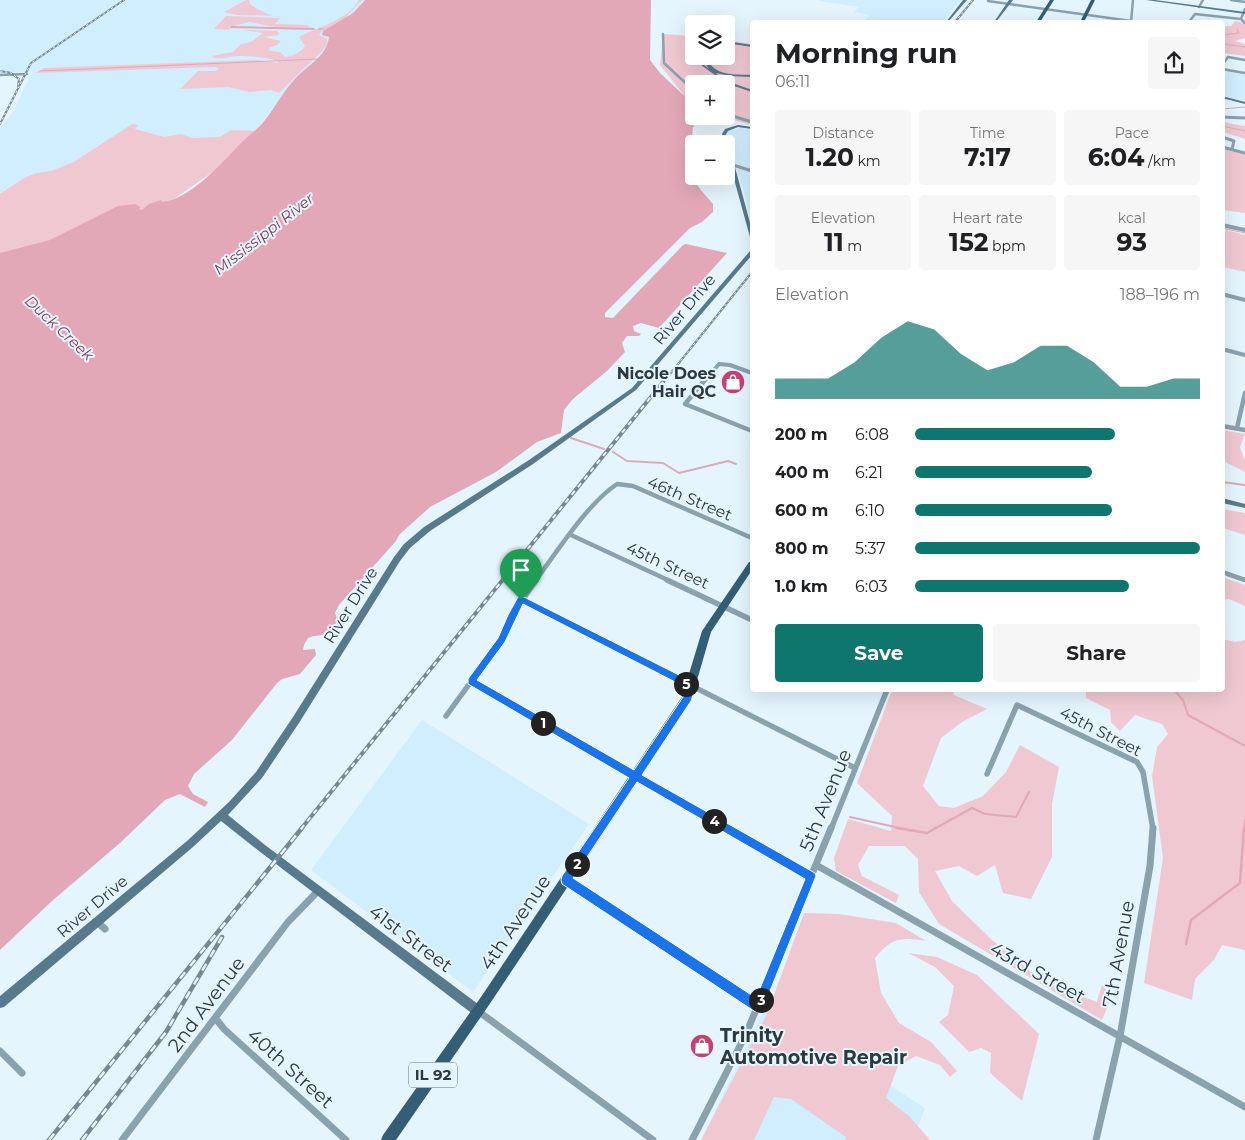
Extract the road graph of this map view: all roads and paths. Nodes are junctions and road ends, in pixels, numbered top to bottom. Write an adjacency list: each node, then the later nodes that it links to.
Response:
1 (965, 0): 17 (street)
2 (1011, 0): 11 (street)
3 (1052, 0): 13 (main road)
4 (1093, 0): 15 (main road)
5 (1133, 0): 22 (street)
6 (1148, 0): 12 (street)
7 (1203, 0): 12 (street)
8 (1232, 0): 10 (street)
9 (988, 1): 11 (street)
10 (1245, 2)
11 (1008, 4): 13 (street); 18 (street)
12 (1199, 7): 14 (street)
13 (1046, 9): 15 (street); 19 (main road)
14 (1244, 12): 16 (street)
15 (1086, 15): 20 (main road); 21 (street)
16 (1241, 19): 23 (street); 24 (street)
17 (948, 20)
18 (996, 20)
19 (1039, 20)
20 (1083, 20)
21 (1118, 20)
22 (1131, 20)
23 (1190, 20)
24 (1245, 23)
25 (663, 34): 40 (street)
26 (735, 43): 27 (street)
27 (750, 46)
28 (1245, 60): 29 (street)
29 (1225, 62)
30 (702, 65): 36 (street)
31 (708, 65): 37 (street)
32 (1225, 68): 33 (street)
33 (1245, 73)
34 (26, 74): 35 (street)
35 (0, 75)
36 (716, 75)
37 (730, 75)
38 (735, 75): 39 (street)
39 (750, 76)
40 (685, 83)
41 (735, 86): 42 (street)
42 (750, 90)
43 (1225, 98): 44 (street)
44 (1245, 103)
45 (735, 117): 48 (street)
46 (1225, 117): 47 (street)
47 (1245, 118)
48 (750, 121)
49 (750, 128): 50 (street)
50 (724, 135)
51 (1225, 138): 53 (street)
52 (1225, 148): 53 (street)
53 (1232, 149): 54 (street)
54 (1245, 153)
55 (735, 166): 56 (street)
56 (750, 170)
57 (735, 173): 59 (street)
58 (1225, 226): 60 (street)
59 (750, 229)
60 (1245, 230)
61 (750, 254): 90 (street, River Drive)
62 (1225, 295): 63 (street)
63 (1245, 300)
64 (1225, 350): 65 (street)
65 (1245, 355)
66 (750, 372): 70 (street)
67 (1245, 393): 69 (street)
68 (1225, 426): 69 (street)
69 (1237, 428): 71 (street)
70 (750, 429)
71 (1245, 430)
72 (1225, 501): 73 (street)
73 (1245, 506)
74 (571, 536): 75 (street, 46th Street); 79 (street); 80 (street, 45th Street)
75 (750, 537)
76 (750, 567): 80 (main road, 4th Avenue / IL 92)
77 (1225, 573): 78 (street)
78 (1245, 580)
79 (521, 600): 82 (street); 83 (street)
80 (723, 606): 81 (street, 45th Street); 83 (main road, 4th Avenue / IL 92)
81 (750, 619)
82 (472, 681): 85 (street); 89 (street)
83 (692, 686): 86 (street); 89 (main road, 4th Avenue / IL 92)
84 (886, 692): 86 (street, 5th Avenue)
85 (446, 716)
86 (855, 768): 91 (street, 5th Avenue)
87 (1143, 772): 88 (street, 45th Street); 101 (street, 7th Avenue)
88 (987, 774)
89 (636, 776): 92 (street); 93 (main road, 4th Avenue / IL 92)
90 (221, 815): 94 (street, 41st Street); 95 (street, River Drive)
91 (816, 865): 92 (street, 5th Avenue); 101 (street, 43rd Street)
92 (811, 876): 98 (street, 5th Avenue)
93 (566, 880): 98 (street); 99 (main road, 4th Avenue / IL 92)
94 (320, 890): 99 (street, 41st Street); 100 (street, 2nd Avenue)
95 (97, 922): 96 (street); 97 (street, River Drive)
96 (104, 929)
97 (0, 1003)
98 (758, 1006): 109 (street, 5th Avenue)
99 (478, 1011): 107 (main road, 4th Avenue / IL 92); 108 (street, 41st Street)
100 (216, 1019): 105 (street, 2nd Avenue); 106 (street, 40th Street)
101 (1120, 1036): 104 (street, 43rd Street); 110 (street, 7th Avenue)
102 (0, 1051): 103 (street)
103 (22, 1074)
104 (1245, 1107)
105 (122, 1140)
106 (346, 1140)
107 (388, 1140)
108 (653, 1140)
109 (692, 1140)
110 (1096, 1140)

